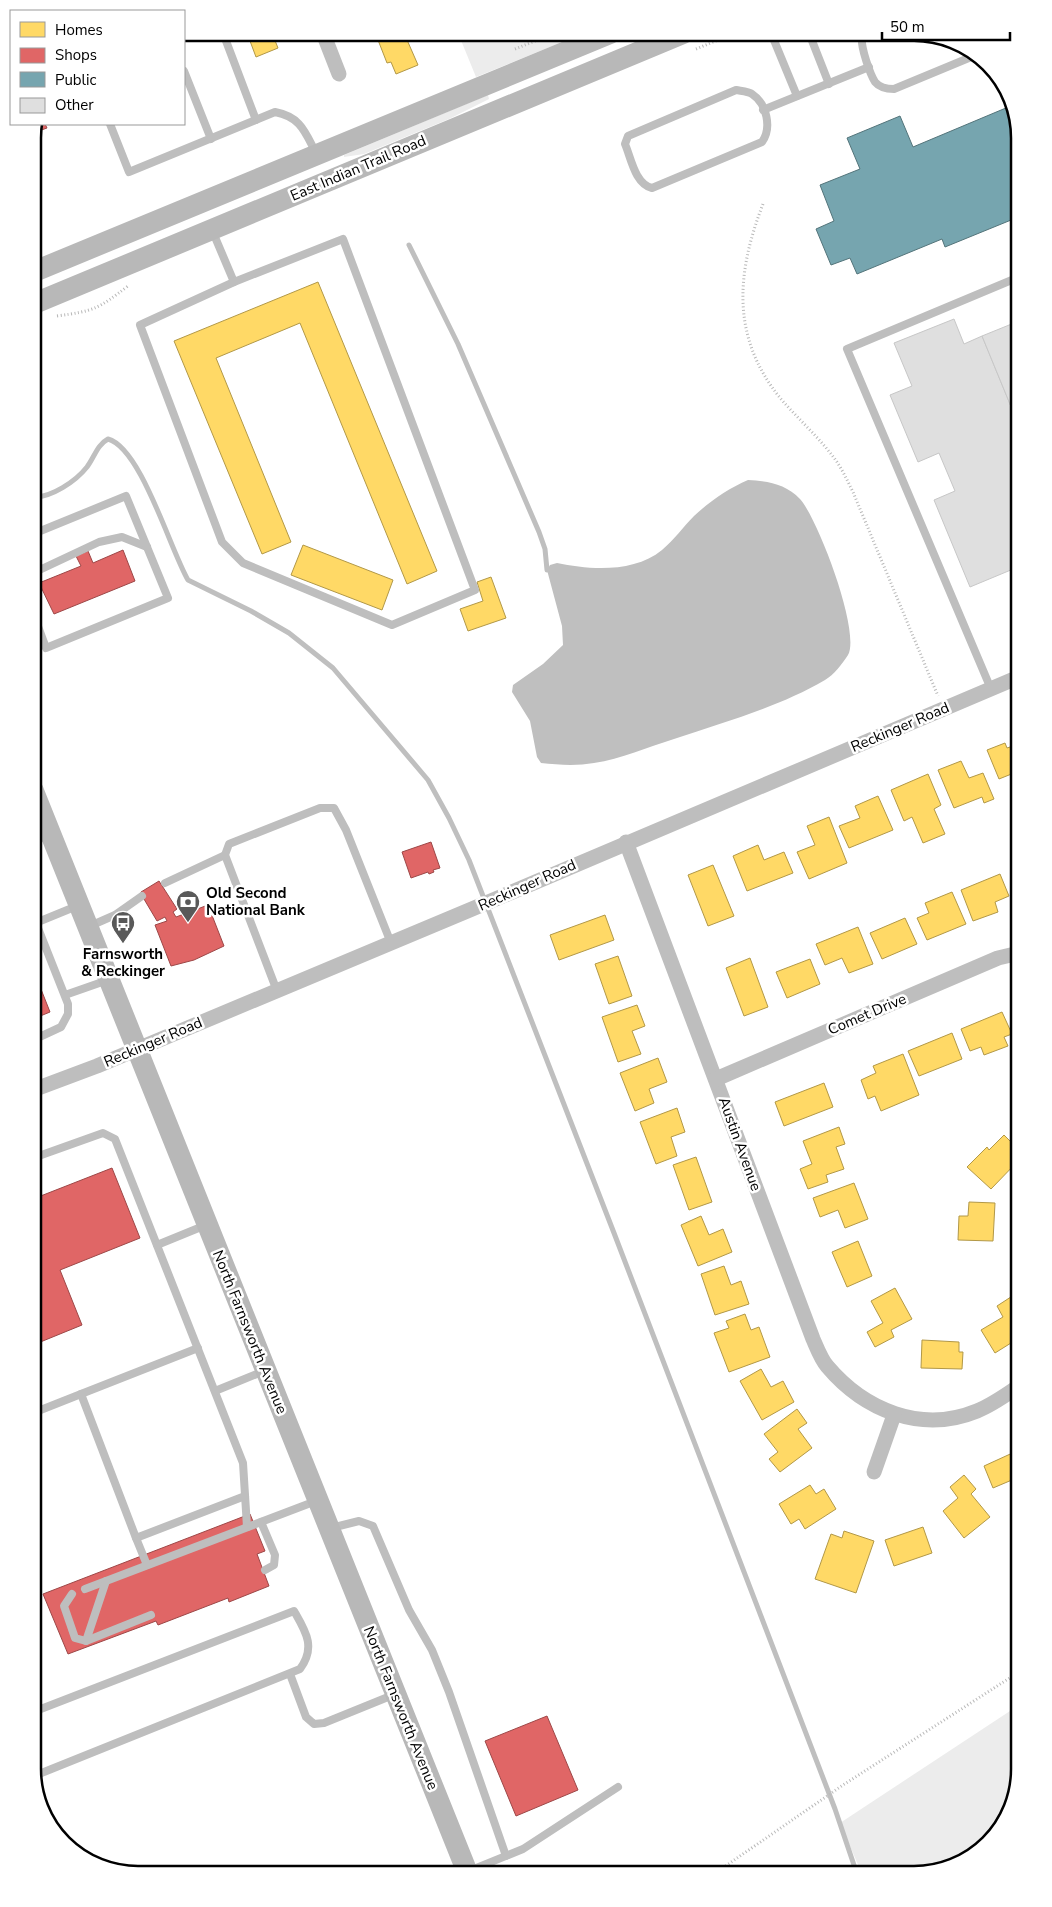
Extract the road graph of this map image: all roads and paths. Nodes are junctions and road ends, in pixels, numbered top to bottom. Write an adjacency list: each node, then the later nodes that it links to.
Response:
1 (226, 41): 17 (lane)
2 (327, 41): 13 (street)
3 (534, 41): 9 (path)
4 (592, 41): 20 (main road, East Indian Trail Road)
5 (665, 41): 22 (main road, East Indian Trail Road)
6 (774, 41): 15 (lane)
7 (812, 41): 14 (lane)
8 (862, 41): 11 (lane)
9 (515, 49)
10 (968, 58): 11 (lane)
11 (870, 67): 14 (lane)
12 (185, 74): 19 (lane)
13 (340, 74)
14 (829, 84): 15 (lane)
15 (797, 96): 16 (lane)
16 (763, 110): 16 (lane)
17 (256, 120): 19 (lane); 20 (lane)
18 (110, 125): 19 (lane)
19 (211, 139)
20 (317, 155): 23 (main road, East Indian Trail Road)
21 (763, 204): 35 (path)
22 (212, 229): 24 (lane); 27 (main road, East Indian Trail Road)
23 (41, 269)
24 (234, 282): 24 (lane)
25 (1011, 282): 34 (lane)
26 (131, 284): 28 (path)
27 (41, 301)
28 (54, 316)
29 (41, 531): 30 (lane)
30 (147, 547): 31 (lane); 32 (lane)
31 (41, 568)
32 (41, 635)
33 (1011, 681): 34 (street, Reckinger Road)
34 (991, 689): 35 (street, Reckinger Road)
35 (943, 709): 37 (street, Reckinger Road)
36 (42, 838): 41 (main road, North Farnsworth Avenue)
37 (626, 842): 45 (street, Reckinger Road); 52 (street, Austin Avenue)
38 (225, 856): 39 (lane); 45 (lane); 48 (lane)
39 (165, 883)
40 (142, 896): 43 (lane)
41 (79, 905): 42 (lane); 43 (main road, North Farnsworth Avenue)
42 (41, 921)
43 (88, 926): 47 (main road, North Farnsworth Avenue)
44 (41, 940): 49 (lane)
45 (391, 943): 48 (street, Reckinger Road)
46 (1011, 955): 52 (street, Comet Drive)
47 (109, 979): 49 (lane); 51 (main road, North Farnsworth Avenue)
48 (276, 991): 51 (street, Reckinger Road)
49 (65, 995): 50 (lane)
50 (41, 1036)
51 (138, 1049): 53 (street, Reckinger Road); 55 (main road, North Farnsworth Avenue)
52 (716, 1079): 63 (street, Austin Avenue)
53 (41, 1087)
54 (41, 1155): 56 (lane)
55 (207, 1225): 56 (lane); 58 (main road, North Farnsworth Avenue)
56 (157, 1244): 57 (lane)
57 (198, 1348): 59 (lane); 61 (lane)
58 (266, 1371): 59 (lane); 66 (main road, North Farnsworth Avenue)
59 (215, 1391): 65 (lane)
60 (1011, 1392): 63 (street)
61 (81, 1394): 62 (lane); 70 (lane)
62 (41, 1410)
63 (894, 1415): 64 (street)
64 (874, 1472)
65 (245, 1496): 68 (lane); 70 (lane)
66 (317, 1500): 67 (lane); 69 (main road, North Farnsworth Avenue)
67 (262, 1522): 68 (lane); 72 (lane)
68 (247, 1527): 71 (lane)
69 (329, 1528): 80 (main road, North Farnsworth Avenue); 84 (lane)
70 (136, 1538): 71 (lane)
71 (147, 1565): 73 (lane)
72 (265, 1570)
73 (106, 1581): 74 (lane); 77 (lane)
74 (86, 1589)
75 (72, 1594): 77 (lane)
76 (151, 1615): 77 (lane)
77 (86, 1641)
78 (290, 1674): 80 (lane); 81 (lane); 82 (lane)
79 (1011, 1678): 87 (path)
80 (395, 1694): 85 (main road, North Farnsworth Avenue)
81 (41, 1709)
82 (41, 1773)
83 (618, 1787): 84 (lane)
84 (506, 1856): 86 (lane)
85 (464, 1866)
86 (483, 1866)
87 (725, 1866)

